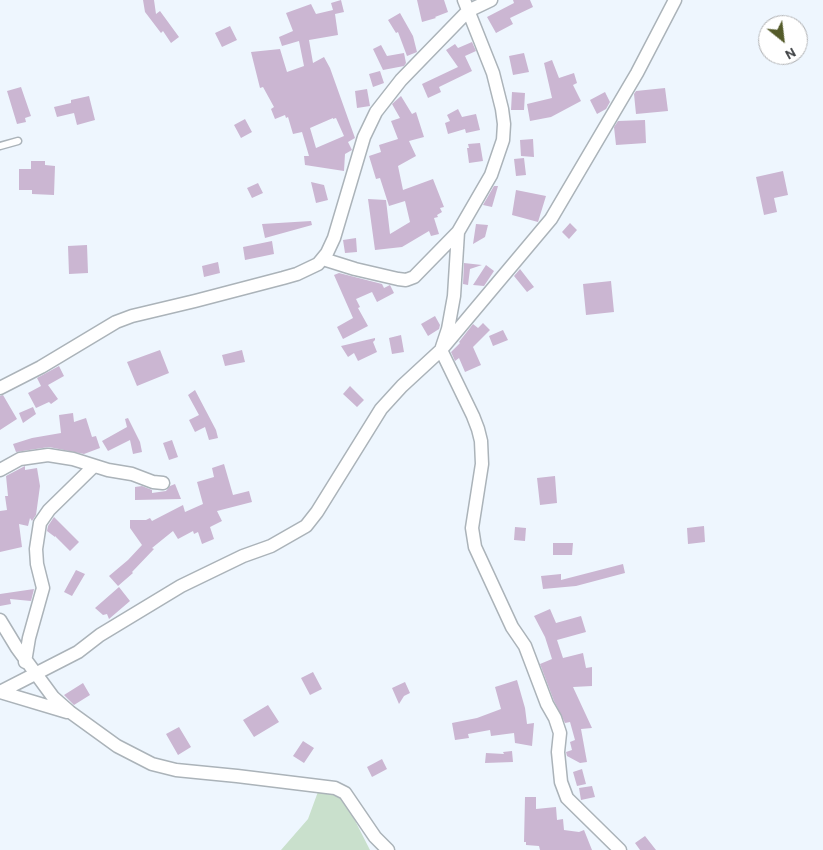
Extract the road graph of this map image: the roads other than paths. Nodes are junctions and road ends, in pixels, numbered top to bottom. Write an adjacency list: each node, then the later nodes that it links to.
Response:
1 (491, 0): 3 (street)
2 (675, 0): 8 (street)
3 (466, 6): 6 (street); 7 (street)
4 (18, 141): 5 (lane)
5 (0, 146)
6 (458, 232): 7 (street); 8 (street)
7 (323, 259): 9 (street)
8 (441, 350): 15 (street); 20 (street)
9 (0, 388)
10 (94, 466): 11 (street); 12 (street); 14 (street)
11 (0, 470)
12 (163, 483)
13 (0, 620): 14 (street)
14 (25, 659): 15 (street); 16 (street)
15 (37, 674): 16 (street); 18 (street)
16 (14, 685): 17 (street)
17 (0, 692): 18 (street)
18 (70, 712): 19 (street)
19 (388, 850)
20 (620, 850)

